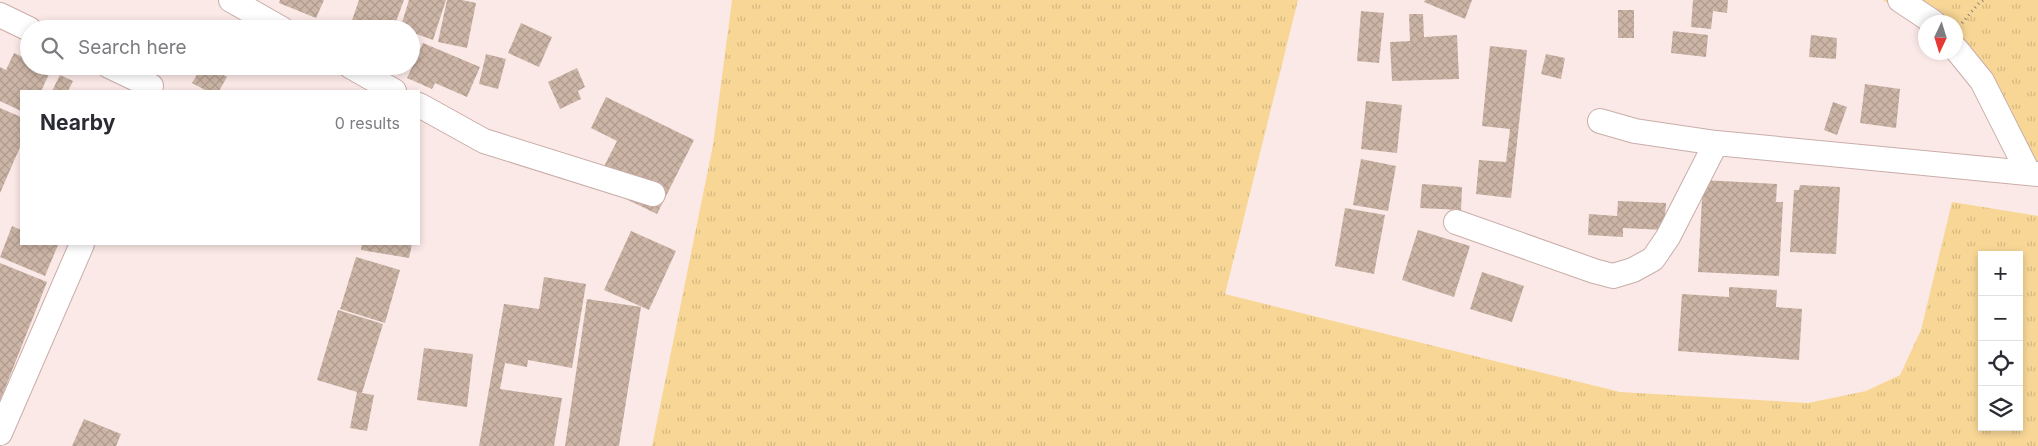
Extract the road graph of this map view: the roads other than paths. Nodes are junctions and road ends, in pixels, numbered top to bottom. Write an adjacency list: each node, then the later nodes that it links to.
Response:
1 (231, 0): 5 (street)
2 (1900, 0): 4 (street)
3 (0, 15): 6 (street)
4 (1922, 15)
5 (266, 20)
6 (20, 25)
7 (1963, 58): 15 (street)
8 (128, 75): 10 (street)
9 (366, 75): 11 (street)
10 (149, 90)
11 (392, 90)
12 (420, 106): 16 (street)
13 (1600, 121): 14 (street)
14 (1716, 144): 15 (street); 17 (street)
15 (2033, 173)
16 (653, 194)
17 (1456, 222)
18 (82, 245): 19 (street)
19 (0, 433)

